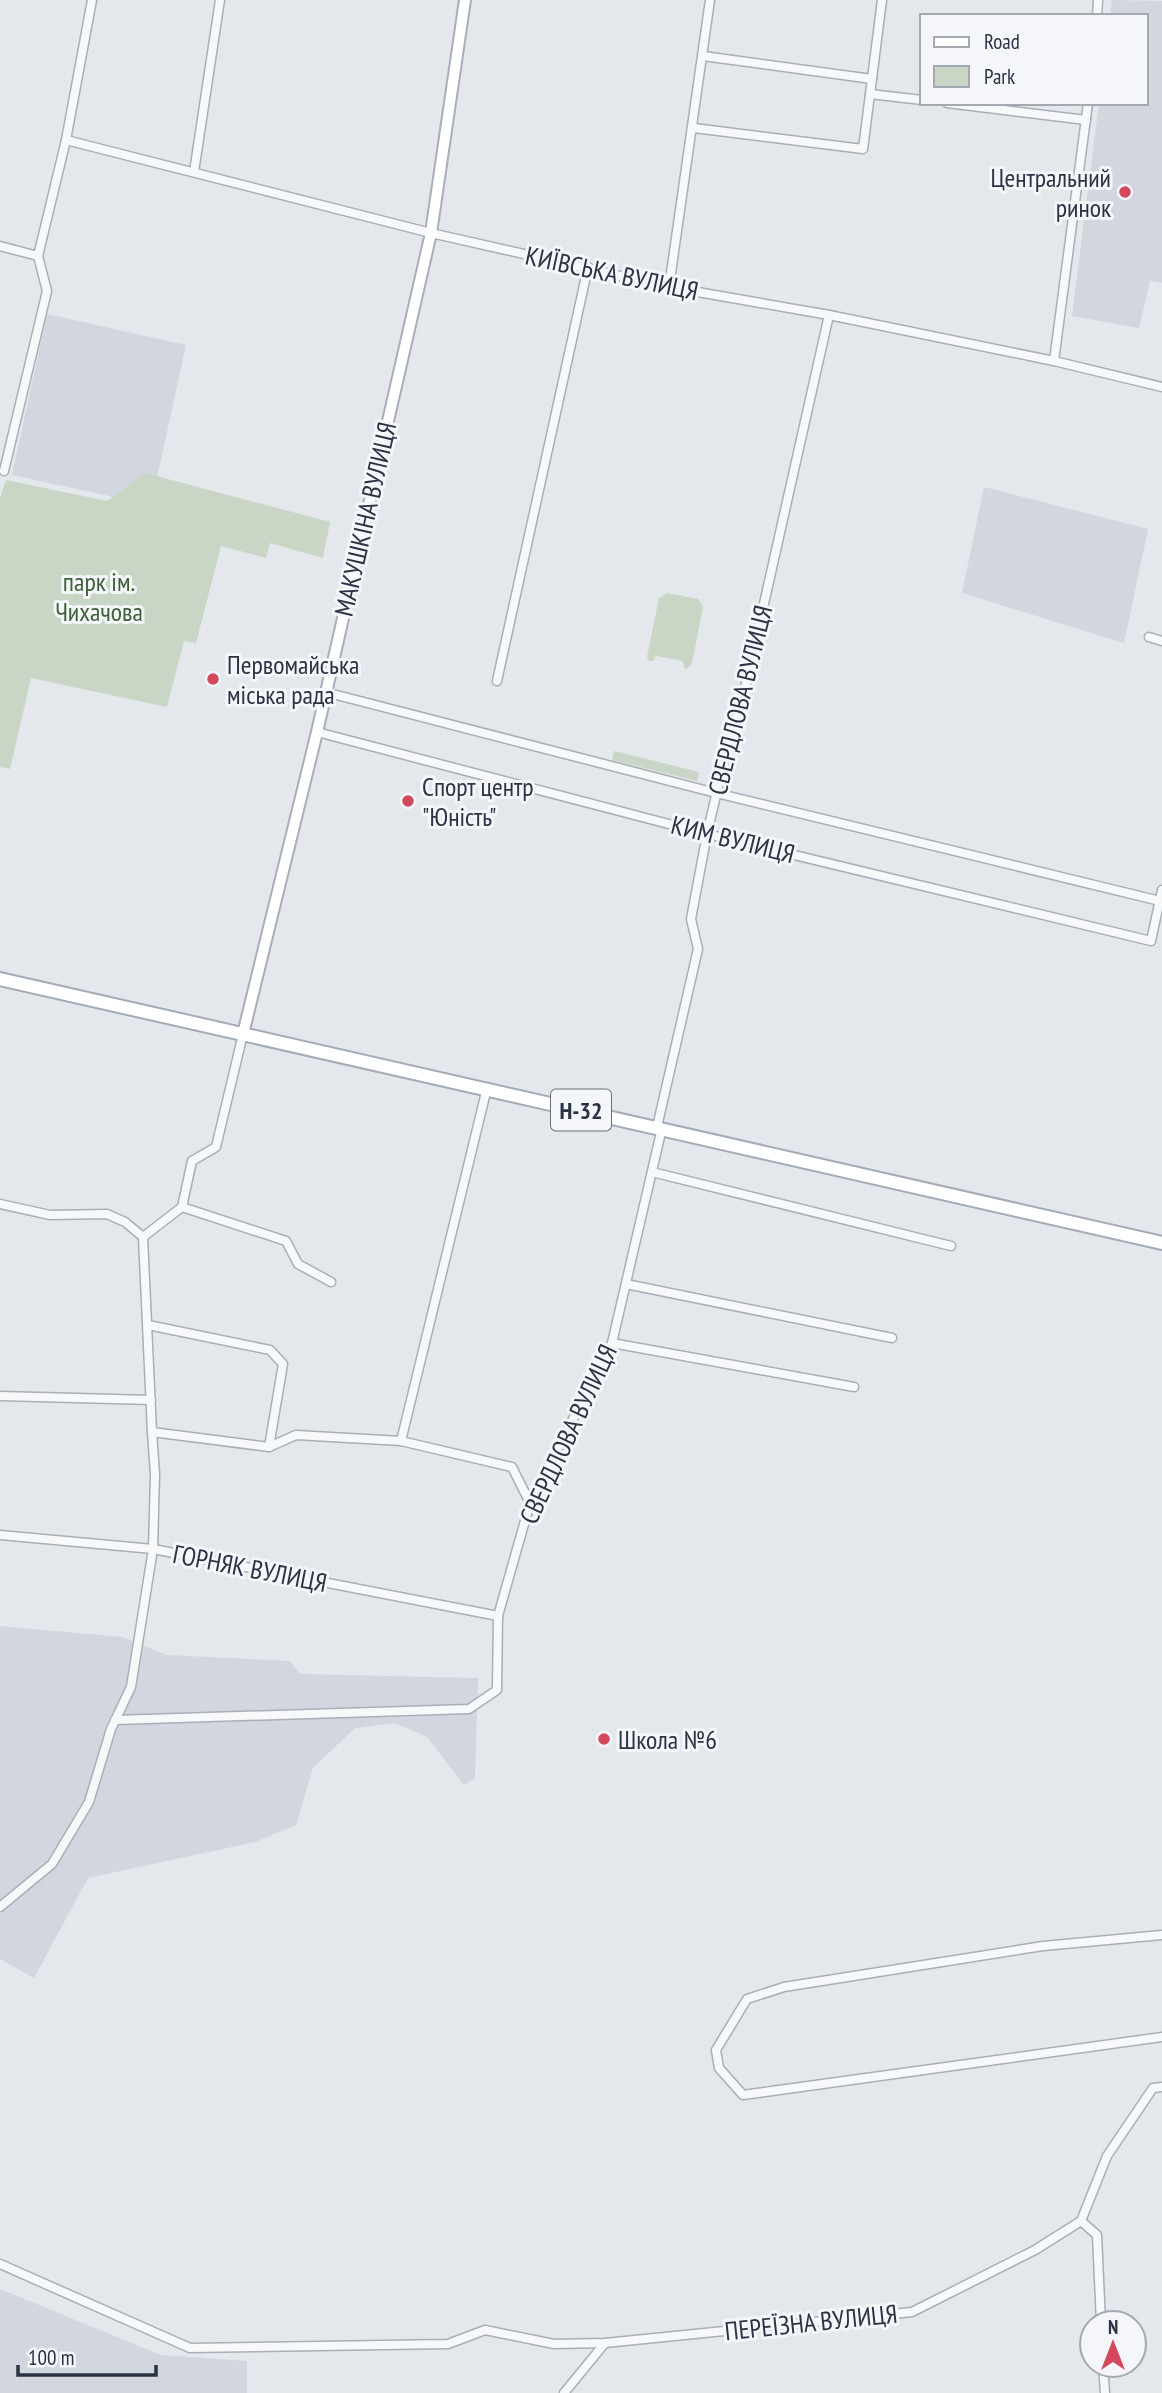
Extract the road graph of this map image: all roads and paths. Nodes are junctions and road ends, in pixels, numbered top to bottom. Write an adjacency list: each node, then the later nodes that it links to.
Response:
1 (92, 0): 14 (street)
2 (220, 0): 15 (street)
3 (465, 0): 16 (street, МАКУШКІНА ВУЛИЦЯ)
4 (710, 0): 6 (street)
5 (882, 0): 7 (street)
6 (703, 56): 7 (street); 13 (street)
7 (872, 79): 8 (street)
8 (870, 94): 9 (street); 13 (street)
9 (920, 100)
10 (963, 105): 12 (street)
11 (1088, 105): 12 (street)
12 (1086, 120): 22 (street)
13 (694, 128): 20 (street)
14 (66, 140): 15 (street, КИЇВСЬКА ВУЛИЦЯ); 18 (street)
15 (194, 172): 16 (street, КИЇВСЬКА ВУЛИЦЯ)
16 (431, 233): 19 (street, КИЇВСЬКА ВУЛИЦЯ); 28 (street, МАКУШКІНА ВУЛИЦЯ)
17 (0, 246): 18 (street)
18 (38, 256): 24 (street)
19 (588, 267): 20 (street, КИЇВСЬКА ВУЛИЦЯ); 27 (street)
20 (669, 287): 21 (street, КИЇВСЬКА ВУЛИЦЯ)
21 (829, 315): 22 (street, КИЇВСЬКА ВУЛИЦЯ); 30 (street, СВЕРДЛОВА ВУЛИЦЯ)
22 (1055, 361): 23 (street, КИЇВСЬКА ВУЛИЦЯ)
23 (1162, 387)
24 (4, 471)
25 (1149, 637): 26 (street)
26 (1162, 641)
27 (497, 681)
28 (325, 692): 29 (street, МАКУШКІНА ВУЛИЦЯ); 30 (street, КИМ ВУЛИЦЯ)
29 (317, 732): 31 (street, КИМ ВУЛИЦЯ); 35 (street, МАКУШКІНА ВУЛИЦЯ)
30 (716, 793): 31 (street, СВЕРДЛОВА ВУЛИЦЯ); 33 (street, КИМ ВУЛИЦЯ)
31 (708, 834): 33 (street, КИМ ВУЛИЦЯ); 37 (street, СВЕРДЛОВА ВУЛИЦЯ)
32 (1162, 890): 33 (street)
33 (1160, 901)
34 (0, 979): 35 (main road, Н-32)
35 (243, 1034): 36 (main road, Н-32); 40 (street)
36 (487, 1088): 37 (main road, Н-32); 53 (street)
37 (660, 1128): 38 (street, СВЕРДЛОВА ВУЛИЦЯ); 42 (main road, Н-32)
38 (652, 1172): 43 (street); 45 (street, СВЕРДЛОВА ВУЛИЦЯ)
39 (0, 1204): 41 (street)
40 (182, 1208): 41 (street); 44 (street)
41 (143, 1237): 46 (street)
42 (1162, 1243)
43 (951, 1246)
44 (331, 1282)
45 (626, 1283): 47 (street); 48 (street, СВЕРДЛОВА ВУЛИЦЯ)
46 (148, 1325): 51 (street); 54 (street)
47 (892, 1338)
48 (612, 1343): 49 (street); 55 (street, СВЕРДЛОВА ВУЛИЦЯ)
49 (854, 1387)
50 (0, 1396): 51 (street)
51 (151, 1399): 52 (street)
52 (152, 1432): 54 (street); 57 (street)
53 (401, 1441): 54 (street); 55 (street)
54 (269, 1447)
55 (530, 1503): 58 (street, СВЕРДЛОВА ВУЛИЦЯ)
56 (0, 1535): 57 (street, ГОРНЯК ВУЛИЦЯ)
57 (153, 1549): 58 (street, ГОРНЯК ВУЛИЦЯ); 59 (street)
58 (498, 1616): 59 (street, СВЕРДЛОВА ВУЛИЦЯ)
59 (115, 1720): 60 (street)
60 (0, 1907)
61 (1162, 1936): 62 (street)
62 (1162, 2036)
63 (1162, 2087): 64 (street)
64 (1081, 2221): 66 (street); 67 (street, ПЕРЕЇЗНА ВУЛИЦЯ)
65 (0, 2264): 67 (street, ПЕРЕЇЗНА ВУЛИЦЯ)
66 (1100, 2309)
67 (605, 2343): 68 (street)
68 (564, 2393)

